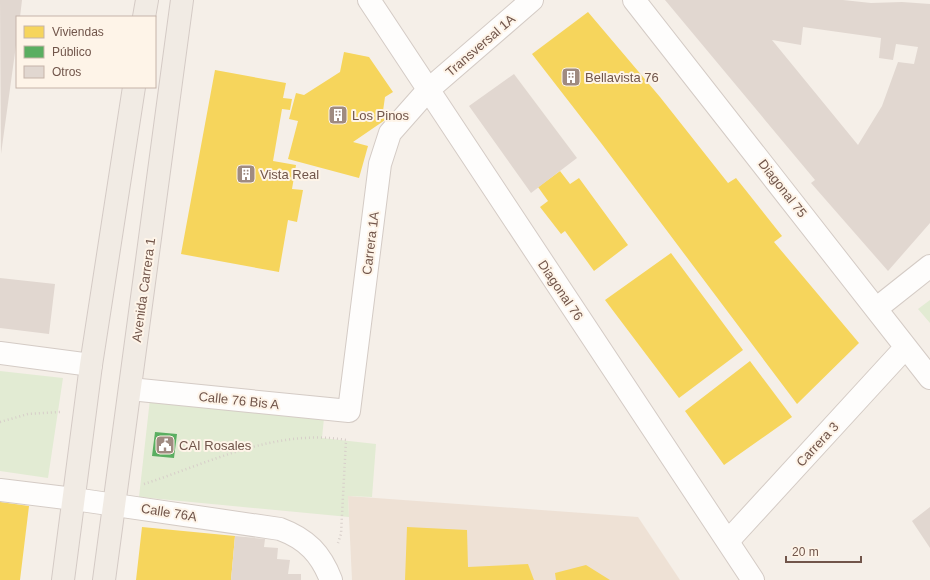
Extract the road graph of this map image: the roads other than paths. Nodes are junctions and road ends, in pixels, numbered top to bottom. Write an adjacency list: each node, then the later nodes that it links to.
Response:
1 (147, 0): 6 (main road)
2 (182, 0): 15 (main road, Avenida Carrera 1)
3 (369, 0): 8 (street, Diagonal 76)
4 (532, 0): 8 (street, Transversal 1A)
5 (634, 0): 10 (street, Diagonal 75)
6 (144, 16)
7 (134, 88): 13 (main road)
8 (428, 90): 16 (street, Carrera 1A); 20 (street, Diagonal 76)
9 (930, 266): 10 (street)
10 (877, 308): 11 (street, Diagonal 75)
11 (906, 348): 14 (street, Diagonal 75); 20 (street, Carrera 3)
12 (0, 353): 13 (street)
13 (92, 365): 18 (main road)
14 (930, 378)
15 (130, 388): 16 (street, Calle 76 Bis A); 19 (main road, Avenida Carrera 1)
16 (349, 411)
17 (0, 490): 18 (street, Calle 76A)
18 (74, 499): 19 (street, Calle 76A); 22 (main road)
19 (114, 504): 21 (street, Calle 76A); 23 (main road, Avenida Carrera 1)
20 (728, 541): 24 (street, Diagonal 76)
21 (328, 572)
22 (63, 580)
23 (104, 580)
24 (753, 580)

